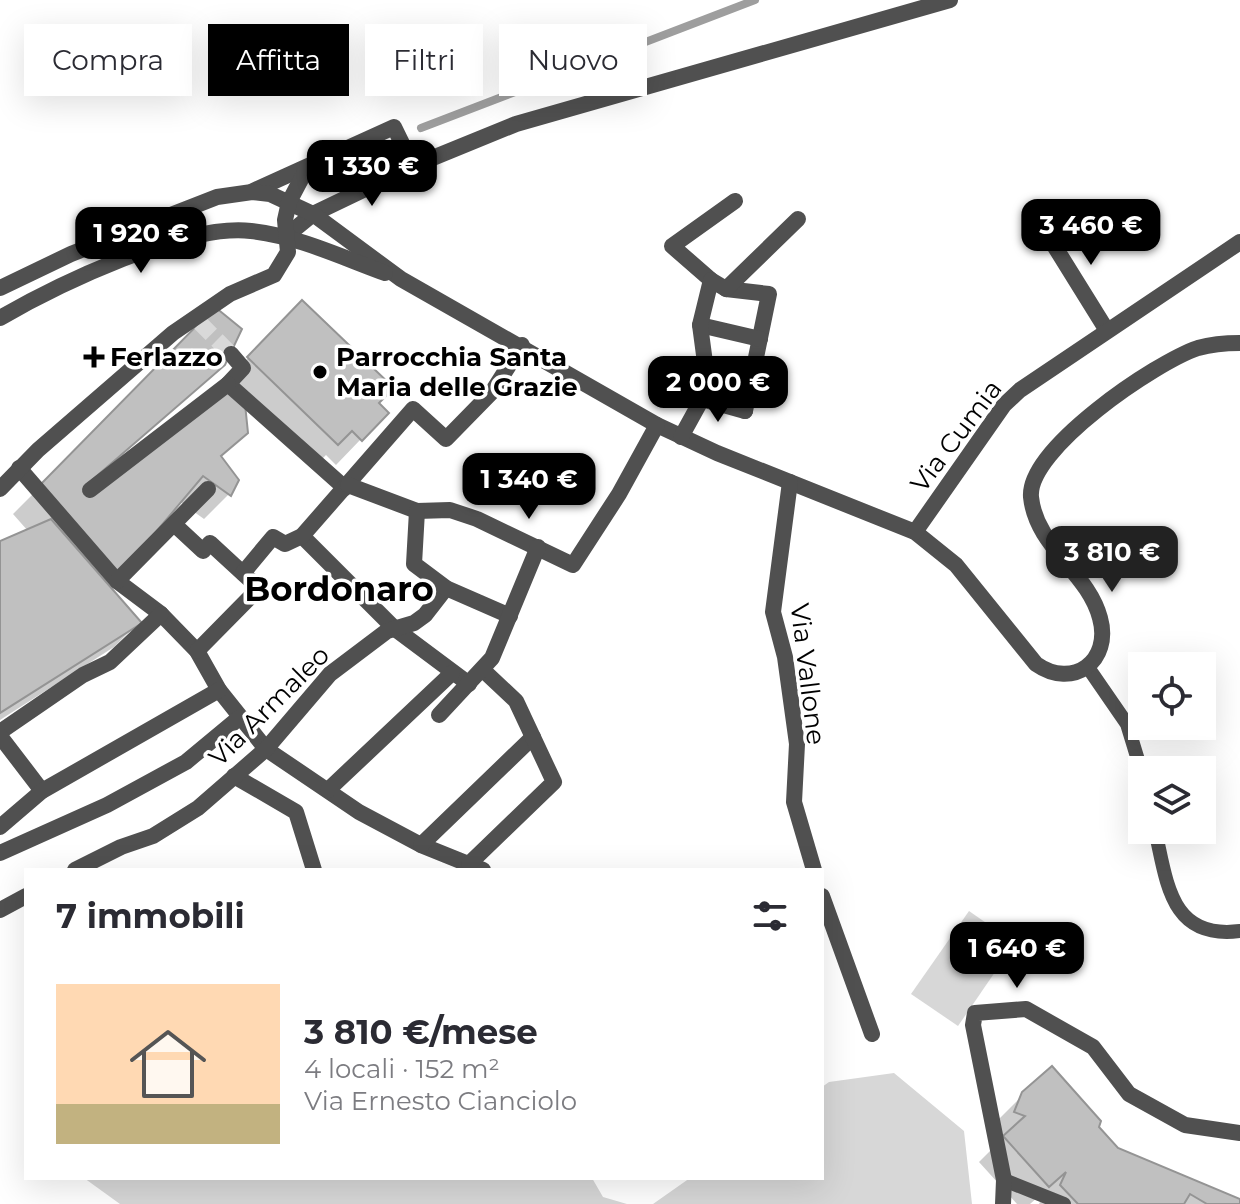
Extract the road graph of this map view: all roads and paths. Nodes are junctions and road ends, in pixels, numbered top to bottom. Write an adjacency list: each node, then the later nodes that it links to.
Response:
1 (950, 0): 2 (street)
2 (413, 166): 3 (street); 7 (street)
3 (307, 168): 4 (street); 6 (street)
4 (252, 192): 6 (street); 14 (street)
5 (735, 201): 13 (street)
6 (289, 202): 7 (street); 10 (street)
7 (313, 214): 10 (street); 12 (street)
8 (798, 219): 13 (street)
9 (1042, 226): 17 (street)
10 (285, 237): 12 (street); 15 (street); 26 (street)
11 (1240, 242): 17 (street, Via Cumia)
12 (401, 279): 20 (street)
13 (718, 284): 16 (street); 18 (street)
14 (0, 288)
15 (0, 318)
16 (700, 325): 18 (street); 23 (street)
17 (1106, 329): 34 (street, Via Cumia)
18 (760, 339): 23 (street)
19 (1240, 343): 44 (street)
20 (522, 345): 24 (street); 28 (street)
21 (231, 354): 22 (street)
22 (228, 384): 28 (street); 31 (street)
23 (702, 399): 25 (street)
24 (657, 425): 25 (street); 36 (street)
25 (681, 437): 27 (street)
26 (19, 468): 29 (street); 38 (street)
27 (790, 482): 34 (street); 65 (street, Via Vallone)
28 (346, 487): 32 (street); 35 (street)
29 (0, 489)
30 (208, 489): 33 (street)
31 (90, 490)
32 (417, 511): 36 (street); 39 (street)
33 (175, 525): 37 (street); 38 (street)
34 (915, 532): 44 (street)
35 (302, 536): 37 (street); 42 (street)
36 (538, 547): 41 (street)
37 (243, 573): 43 (street)
38 (117, 581): 40 (street)
39 (446, 588): 41 (street); 42 (street, Via Armaleo)
40 (161, 614): 43 (street); 51 (street)
41 (510, 616): 45 (street)
42 (394, 628): 46 (street); 53 (street, Via Armaleo)
43 (197, 651): 48 (street)
44 (1087, 666): 54 (lane)
45 (483, 670): 47 (street); 52 (street)
46 (452, 673): 47 (street); 56 (street)
47 (469, 684): 49 (street)
48 (219, 690): 50 (street); 57 (street)
49 (439, 715)
50 (239, 718): 53 (street); 61 (street)
51 (0, 734): 57 (street)
52 (533, 737): 60 (street); 63 (street)
53 (266, 749): 55 (street, Via Armaleo); 56 (street)
54 (1137, 756)
55 (234, 776): 62 (street, Via Armaleo); 64 (street)
56 (328, 790): 60 (street)
57 (42, 791): 58 (street)
58 (0, 827)
59 (1159, 844): 69 (lane)
60 (421, 845): 63 (street)
61 (0, 853)
62 (94, 866)
63 (476, 867)
64 (313, 868)
65 (813, 868)
66 (24, 897): 68 (street)
67 (824, 902): 70 (street)
68 (0, 910)
69 (1240, 931)
70 (872, 1034)
71 (1240, 1133): 72 (street)
72 (1004, 1180): 73 (street); 74 (lane)
73 (1003, 1204)
74 (1064, 1204)

